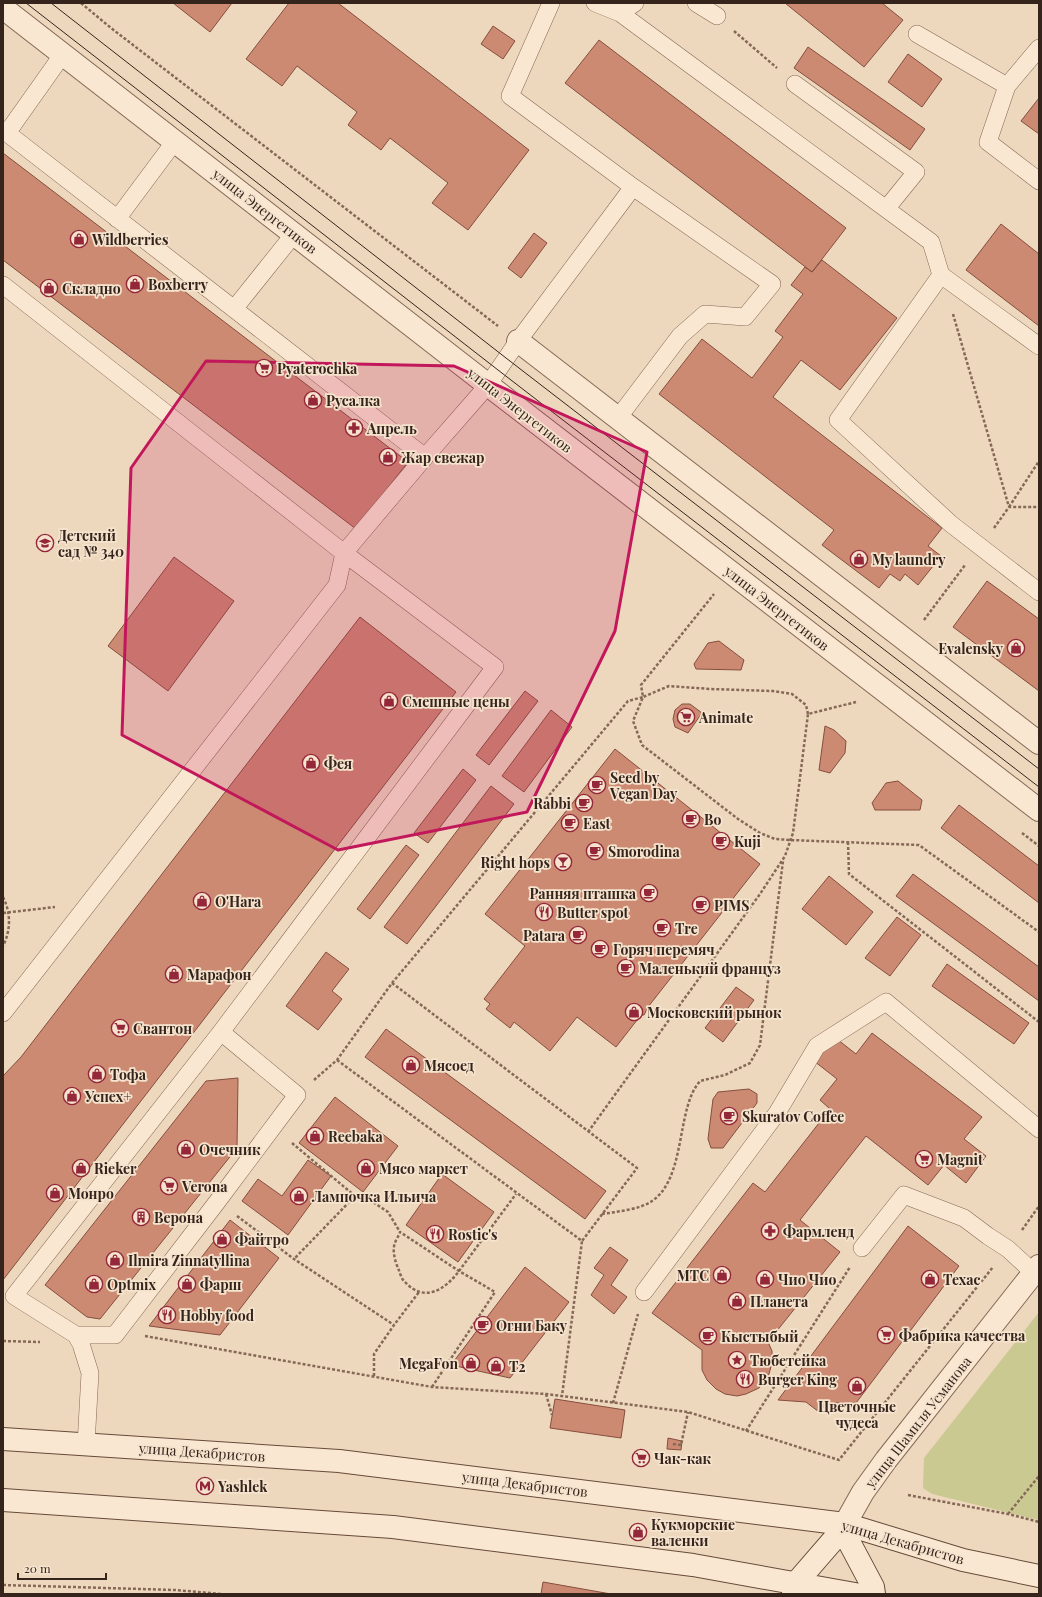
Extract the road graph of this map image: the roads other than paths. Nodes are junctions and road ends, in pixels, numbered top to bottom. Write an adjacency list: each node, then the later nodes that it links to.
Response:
1 (551, 3): 16 (lane)
2 (595, 3): 6 (lane)
3 (635, 3): 6 (lane)
4 (696, 3): 7 (lane)
5 (3, 8): 10 (street, улица Энергетиков)
6 (620, 14): 17 (lane)
7 (717, 16)
8 (916, 34): 12 (lane)
9 (1039, 48): 12 (lane)
10 (63, 54): 13 (lane); 14 (street, улица Энергетиков)
11 (795, 84): 17 (lane)
12 (1007, 86): 15 (lane)
13 (5, 132): 18 (lane)
14 (175, 141): 18 (lane); 19 (street, улица Энергетиков)
15 (1039, 181)
16 (633, 187): 23 (lane); 26 (lane)
17 (886, 209): 20 (lane)
18 (117, 219): 22 (lane)
19 (294, 234): 22 (lane); 25 (street, улица Энергетиков)
20 (941, 275): 24 (lane); 29 (lane)
21 (3, 285): 28 (lane)
22 (234, 309): 27 (lane)
23 (518, 341): 25 (lane); 26 (street)
24 (1039, 346)
25 (488, 385): 27 (lane); 31 (street, улица Энергетиков)
26 (618, 418): 30 (street)
27 (425, 457): 28 (lane)
28 (344, 553): 32 (lane); 33 (lane)
29 (1039, 592)
30 (1039, 744)
31 (1039, 810)
32 (3, 1013)
33 (221, 1032): 38 (lane); 38 (lane)
34 (1039, 1130): 37 (lane)
35 (862, 1248): 36 (lane)
36 (1037, 1269): 42 (street, улица Шамиля Усманова)
37 (644, 1292)
38 (78, 1339): 40 (lane)
39 (3, 1439): 40 (street, улица Декабристов)
40 (86, 1445): 42 (street, улица Декабристов)
41 (3, 1500): 44 (street)
42 (845, 1524): 43 (street, улица Декабристов); 44 (street, улица Шамиля Усманова); 46 (street)
43 (1039, 1576)
44 (795, 1588): 45 (street)
45 (855, 1594)
46 (874, 1594)

